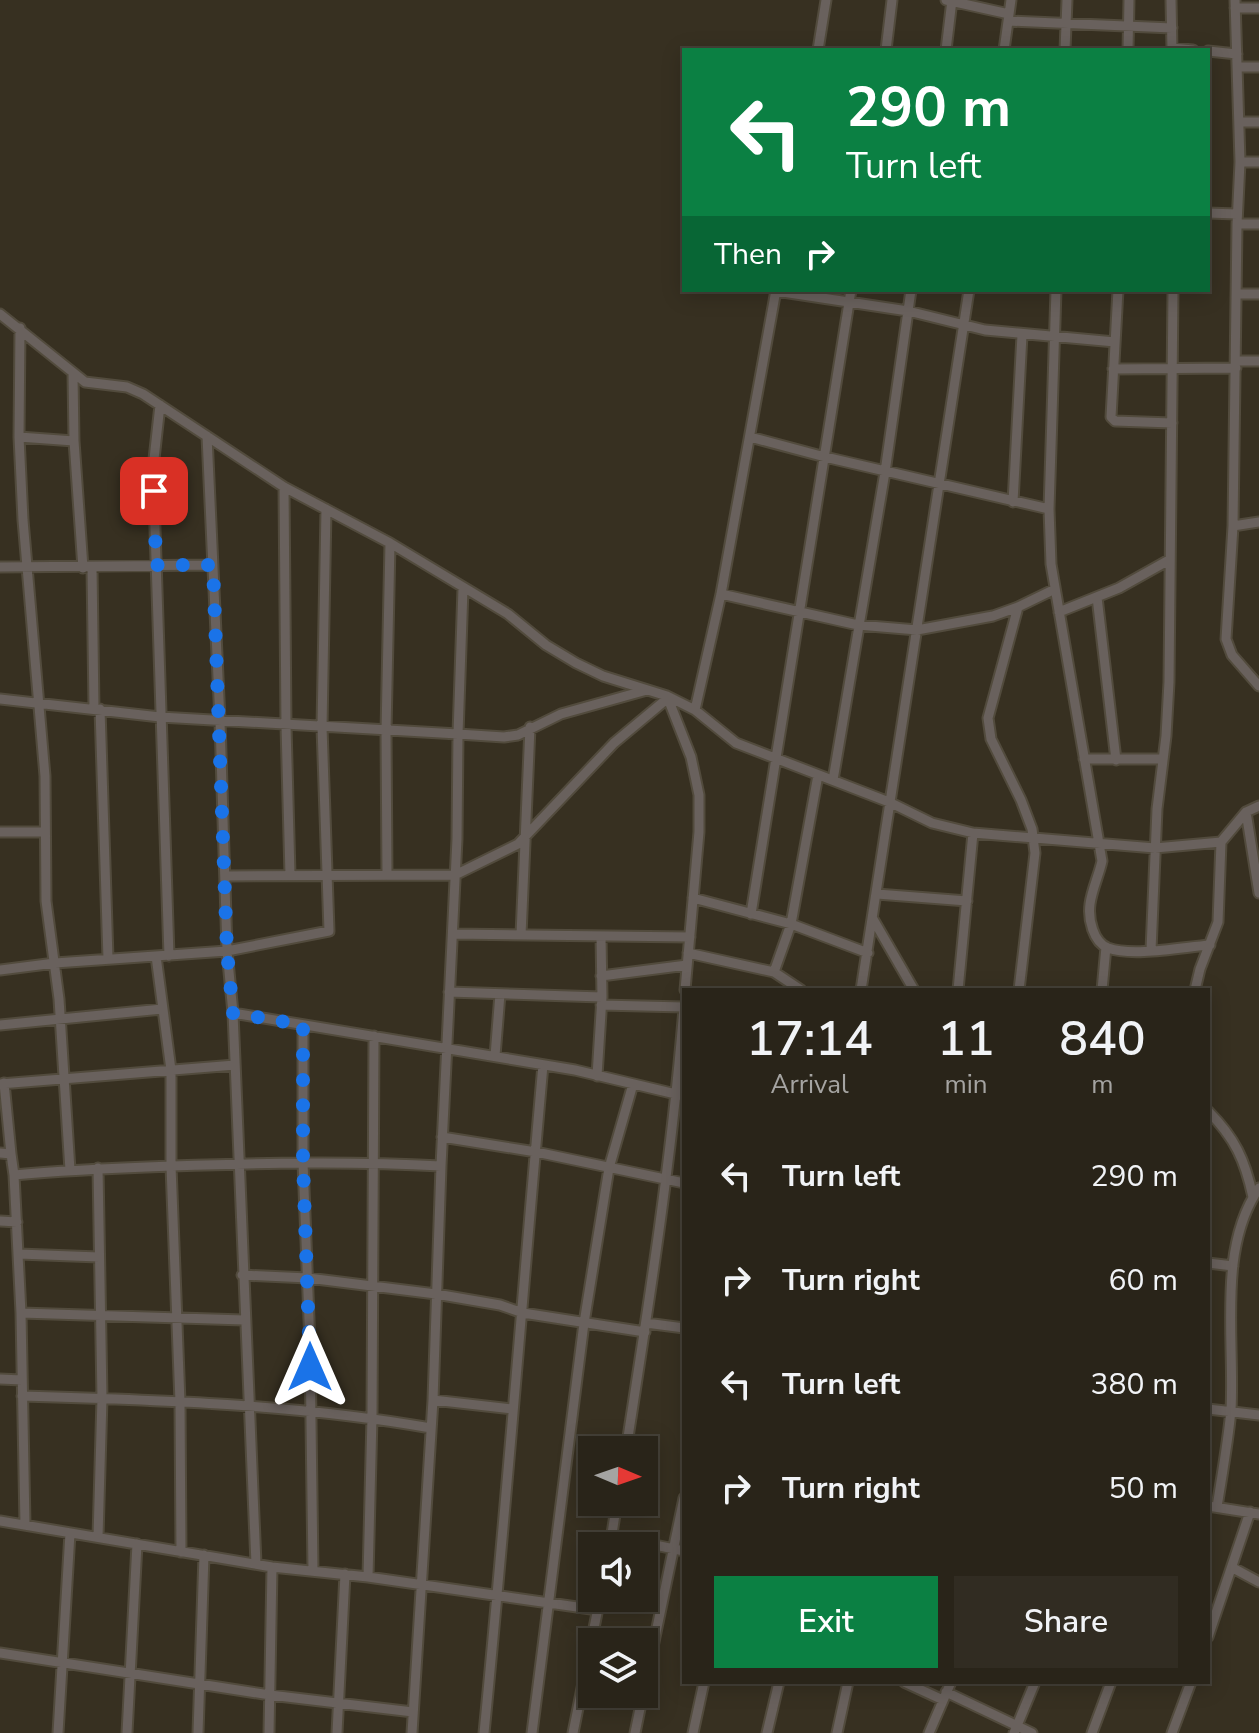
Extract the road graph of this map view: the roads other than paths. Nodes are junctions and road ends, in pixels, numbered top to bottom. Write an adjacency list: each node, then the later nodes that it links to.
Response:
1 (826, 0): 14 (street)
2 (892, 0): 15 (street)
3 (950, 0): 10 (street); 16 (street)
4 (1011, 0): 10 (street)
5 (1067, 0): 11 (street)
6 (1129, 0): 12 (street)
7 (1171, 0): 13 (street)
8 (1235, 4): 9 (street); 22 (street)
9 (1259, 8)
10 (1009, 18): 11 (street); 17 (street)
11 (1066, 24): 12 (street); 18 (street)
12 (1129, 27): 13 (street); 19 (street)
13 (1172, 28): 20 (street)
14 (818, 48)
15 (886, 48)
16 (946, 48)
17 (1004, 48)
18 (1065, 48)
19 (1128, 48)
20 (1172, 48)
21 (1210, 51): 22 (street)
22 (1237, 54): 23 (street)
23 (1238, 67): 24 (street); 25 (street)
24 (1259, 67)
25 (1240, 122): 26 (street); 27 (street)
26 (1259, 122)
27 (1240, 162): 28 (street); 30 (street)
28 (1259, 162)
29 (1210, 213): 30 (street)
30 (1237, 219): 31 (street); 40 (street)
31 (1259, 224)
32 (776, 292): 59 (street)
33 (788, 292): 42 (street)
34 (851, 292): 42 (street)
35 (911, 292): 43 (street)
36 (969, 292): 45 (street)
37 (1056, 292): 48 (street)
38 (1118, 292): 49 (street)
39 (1173, 292): 52 (street)
40 (1237, 294): 41 (street); 51 (street)
41 (1259, 294)
42 (849, 302): 43 (street); 61 (street)
43 (908, 311): 45 (street); 62 (street)
44 (0, 314): 46 (street)
45 (964, 326): 47 (street); 63 (street)
46 (20, 328): 54 (street); 58 (street)
47 (1022, 335): 48 (street); 65 (street)
48 (1054, 337): 49 (street); 67 (street)
49 (1115, 342): 53 (street)
50 (1259, 361): 51 (street)
51 (1236, 364): 52 (street); 69 (street)
52 (1173, 368): 53 (street); 56 (street)
53 (1113, 369): 56 (street)
54 (73, 374): 55 (street); 60 (street)
55 (160, 405): 57 (street); 72 (street)
56 (1172, 423): 71 (street)
57 (207, 436): 64 (street); 73 (street)
58 (19, 437): 60 (street); 75 (street)
59 (750, 437): 61 (street); 79 (street)
60 (74, 441): 76 (street)
61 (825, 457): 62 (street); 82 (street)
62 (885, 472): 63 (street); 84 (street)
63 (941, 485): 65 (street); 85 (street)
64 (284, 487): 66 (street); 95 (street)
65 (1013, 502): 67 (street)
66 (326, 509): 70 (street); 96 (street)
67 (1049, 509): 78 (street)
68 (1259, 522): 69 (street)
69 (1233, 526): 86 (street)
70 (390, 543): 77 (street); 98 (street)
71 (1169, 560): 80 (street); 102 (street)
72 (156, 565): 73 (street); 76 (street); 93 (street)
73 (213, 565): 94 (street)
74 (0, 567): 75 (street)
75 (26, 568): 76 (street); 90 (street)
76 (88, 568): 91 (street)
77 (463, 588): 87 (street); 99 (street)
78 (1055, 589): 81 (street); 83 (street)
79 (721, 594): 82 (street); 92 (street)
80 (1097, 597): 83 (street); 103 (street)
81 (1018, 607): 85 (street); 114 (street)
82 (801, 611): 84 (street); 100 (street)
83 (1059, 612): 101 (street)
84 (858, 625): 85 (street); 105 (street)
85 (917, 630): 107 (street)
86 (1259, 686)
87 (647, 690): 88 (street); 97 (street)
88 (667, 697): 92 (street); 113 (street); 125 (street)
89 (0, 699): 90 (street)
90 (38, 703): 91 (street); 111 (street)
91 (97, 709): 93 (street); 142 (street)
92 (695, 710): 100 (street)
93 (160, 717): 94 (street); 141 (street)
94 (220, 721): 95 (street); 122 (street)
95 (286, 726): 96 (street); 118 (street)
96 (322, 727): 98 (street); 119 (street)
97 (530, 727): 99 (street); 113 (street)
98 (386, 731): 99 (street); 120 (street)
99 (458, 734): 121 (street)
100 (777, 759): 104 (street); 127 (street)
101 (1084, 759): 103 (street); 116 (street)
102 (1163, 759): 103 (street); 117 (street)
103 (1116, 760)
104 (818, 775): 105 (street); 129 (street)
105 (833, 780): 107 (street)
106 (1259, 792): 108 (street)
107 (889, 802): 112 (street); 124 (street)
108 (1257, 806): 109 (street)
109 (1246, 812): 115 (street); 123 (street)
110 (0, 832): 111 (street)
111 (45, 832): 143 (street)
112 (973, 833): 114 (street); 126 (street)
113 (526, 837): 121 (street); 131 (street)
114 (1035, 839): 116 (street); 153 (street)
115 (1221, 842): 117 (street); 134 (street)
116 (1098, 843): 117 (street); 135 (street)
117 (1155, 848): 136 (street)
118 (290, 875): 119 (street); 122 (street)
119 (325, 875): 120 (street); 137 (street)
120 (387, 875): 121 (street)
121 (455, 875): 130 (street)
122 (225, 876): 137 (street)
123 (1259, 893)
124 (877, 894): 126 (street); 128 (street)
125 (693, 898): 127 (street); 133 (street)
126 (967, 901): 152 (street)
127 (751, 914): 129 (street)
128 (873, 919): 139 (street); 151 (street)
129 (791, 924): 139 (street); 146 (street)
130 (453, 934): 131 (street); 156 (street)
131 (521, 935): 132 (street)
132 (601, 936): 133 (street); 147 (street)
133 (690, 937): 138 (street)
134 (1210, 945): 136 (street); 155 (street)
135 (1106, 947): 136 (street); 154 (street)
136 (1151, 950)
137 (227, 951): 141 (street); 161 (street)
138 (688, 953): 144 (street); 146 (street)
139 (868, 953): 150 (street)
140 (156, 956): 141 (street); 142 (street); 160 (street)
141 (169, 956)
142 (108, 958): 143 (street)
143 (55, 963): 145 (street); 162 (street)
144 (687, 965): 147 (street); 148 (street)
145 (0, 970)
146 (774, 972): 149 (street)
147 (601, 976): 158 (street)
148 (685, 988)
149 (795, 988)
150 (861, 988)
151 (913, 988)
152 (958, 988)
153 (1019, 988)
154 (1102, 988)
155 (1195, 988)
156 (449, 992): 157 (street); 166 (street)
157 (500, 994): 158 (street); 168 (street)
158 (601, 1001): 159 (street); 172 (street)
159 (682, 1008)
160 (162, 1009): 162 (street); 171 (street)
161 (233, 1013): 164 (street); 169 (street)
162 (61, 1019): 163 (street); 173 (street)
163 (0, 1025)
164 (303, 1025): 165 (street); 182 (street)
165 (374, 1036): 166 (street); 183 (street)
166 (446, 1048): 168 (street); 178 (street)
167 (682, 1052): 176 (street)
168 (495, 1056): 170 (street)
169 (235, 1065): 171 (street); 184 (street)
170 (543, 1065): 172 (street); 179 (street)
171 (171, 1070): 173 (street); 185 (street)
172 (597, 1076): 175 (street)
173 (63, 1078): 174 (street); 189 (street)
174 (2, 1084): 181 (street)
175 (633, 1084): 176 (street); 188 (street)
176 (680, 1096): 191 (street)
177 (1210, 1113): 194 (street)
178 (442, 1137): 179 (street); 186 (street)
179 (536, 1152): 188 (street); 206 (street)
180 (0, 1153): 181 (street)
181 (11, 1154): 190 (street)
182 (303, 1162): 183 (street); 184 (street); 202 (street)
183 (372, 1162): 186 (street); 203 (street)
184 (239, 1163): 185 (street); 201 (street)
185 (171, 1166): 187 (street); 208 (street)
186 (441, 1166): 204 (street)
187 (98, 1168): 189 (street); 198 (street)
188 (609, 1168): 191 (street); 210 (street)
189 (70, 1170): 190 (street)
190 (14, 1175): 196 (street)
191 (664, 1179): 192 (street); 211 (street)
192 (682, 1183)
193 (1259, 1188): 194 (street)
194 (1253, 1197): 200 (street)
195 (0, 1221): 196 (street)
196 (17, 1222): 197 (street)
197 (19, 1254): 198 (street); 205 (street)
198 (99, 1257): 207 (street)
199 (1210, 1263): 200 (street)
200 (1233, 1266): 223 (street)
201 (242, 1275): 202 (street); 209 (street)
202 (308, 1278): 203 (street); 222 (street)
203 (374, 1288): 204 (street); 225 (street)
204 (436, 1294): 206 (street); 217 (street)
205 (21, 1313): 207 (street); 214 (street)
206 (523, 1313): 210 (street); 220 (street)
207 (102, 1317): 208 (street); 216 (street)
208 (177, 1318): 209 (street); 218 (street)
209 (244, 1320): 219 (street)
210 (584, 1323): 211 (street); 249 (street)
211 (646, 1328): 212 (street); 227 (street)
212 (682, 1328)
213 (0, 1379): 214 (street)
214 (22, 1380): 215 (street)
215 (22, 1396): 216 (street); 232 (street)
216 (102, 1398): 218 (street); 234 (street)
217 (433, 1400): 220 (street); 226 (street)
218 (180, 1402): 219 (street); 238 (street)
219 (250, 1406): 222 (street); 240 (street)
220 (512, 1409): 248 (street)
221 (1210, 1409): 223 (street)
222 (309, 1410): 225 (street); 243 (street)
223 (1231, 1411): 224 (street); 228 (street)
224 (1259, 1415)
225 (372, 1417): 226 (street); 245 (street)
226 (431, 1428): 247 (street)
227 (628, 1436)
228 (1213, 1506): 229 (street)
229 (1255, 1513): 242 (street)
230 (682, 1519): 237 (street)
231 (0, 1521): 232 (street)
232 (25, 1525): 233 (street)
233 (70, 1533): 234 (street); 255 (street)
234 (98, 1537): 235 (street)
235 (137, 1544): 238 (street); 256 (street)
236 (658, 1547): 237 (street)
237 (679, 1550): 253 (street)
238 (181, 1552): 239 (street)
239 (204, 1555): 240 (street); 264 (street)
240 (256, 1564): 241 (street)
241 (272, 1567): 243 (street); 266 (street)
242 (1233, 1568): 246 (street); 252 (street)
243 (313, 1571): 244 (street)
244 (345, 1574): 245 (street); 267 (street)
245 (368, 1577): 247 (street)
246 (1259, 1582)
247 (423, 1585): 248 (street); 269 (street)
248 (497, 1596): 249 (street); 277 (street)
249 (550, 1603): 250 (street); 278 (street)
250 (578, 1607)
251 (598, 1612): 279 (street)
252 (1210, 1631)
253 (658, 1635)
254 (0, 1653): 255 (street)
255 (61, 1663): 256 (street); 271 (street)
256 (132, 1674): 264 (street); 272 (street)
257 (704, 1684): 281 (street)
258 (779, 1684): 282 (street)
259 (848, 1684): 283 (street)
260 (914, 1684): 265 (street)
261 (1034, 1684): 270 (street)
262 (1110, 1684): 286 (street)
263 (1190, 1684): 287 (street)
264 (201, 1685): 266 (street); 273 (street)
265 (947, 1691): 270 (street); 284 (street)
266 (270, 1695): 267 (street); 274 (street)
267 (339, 1703): 269 (street); 275 (street)
268 (640, 1708): 280 (street)
269 (413, 1712): 276 (street)
270 (1016, 1729): 285 (street)
271 (58, 1733)
272 (127, 1733)
273 (198, 1733)
274 (269, 1733)
275 (337, 1733)
276 (412, 1733)
277 (484, 1733)
278 (532, 1733)
279 (573, 1733)
280 (635, 1733)
281 (693, 1733)
282 (767, 1733)
283 (837, 1733)
284 (929, 1733)
285 (1032, 1733)
286 (1092, 1733)
287 (1172, 1733)

